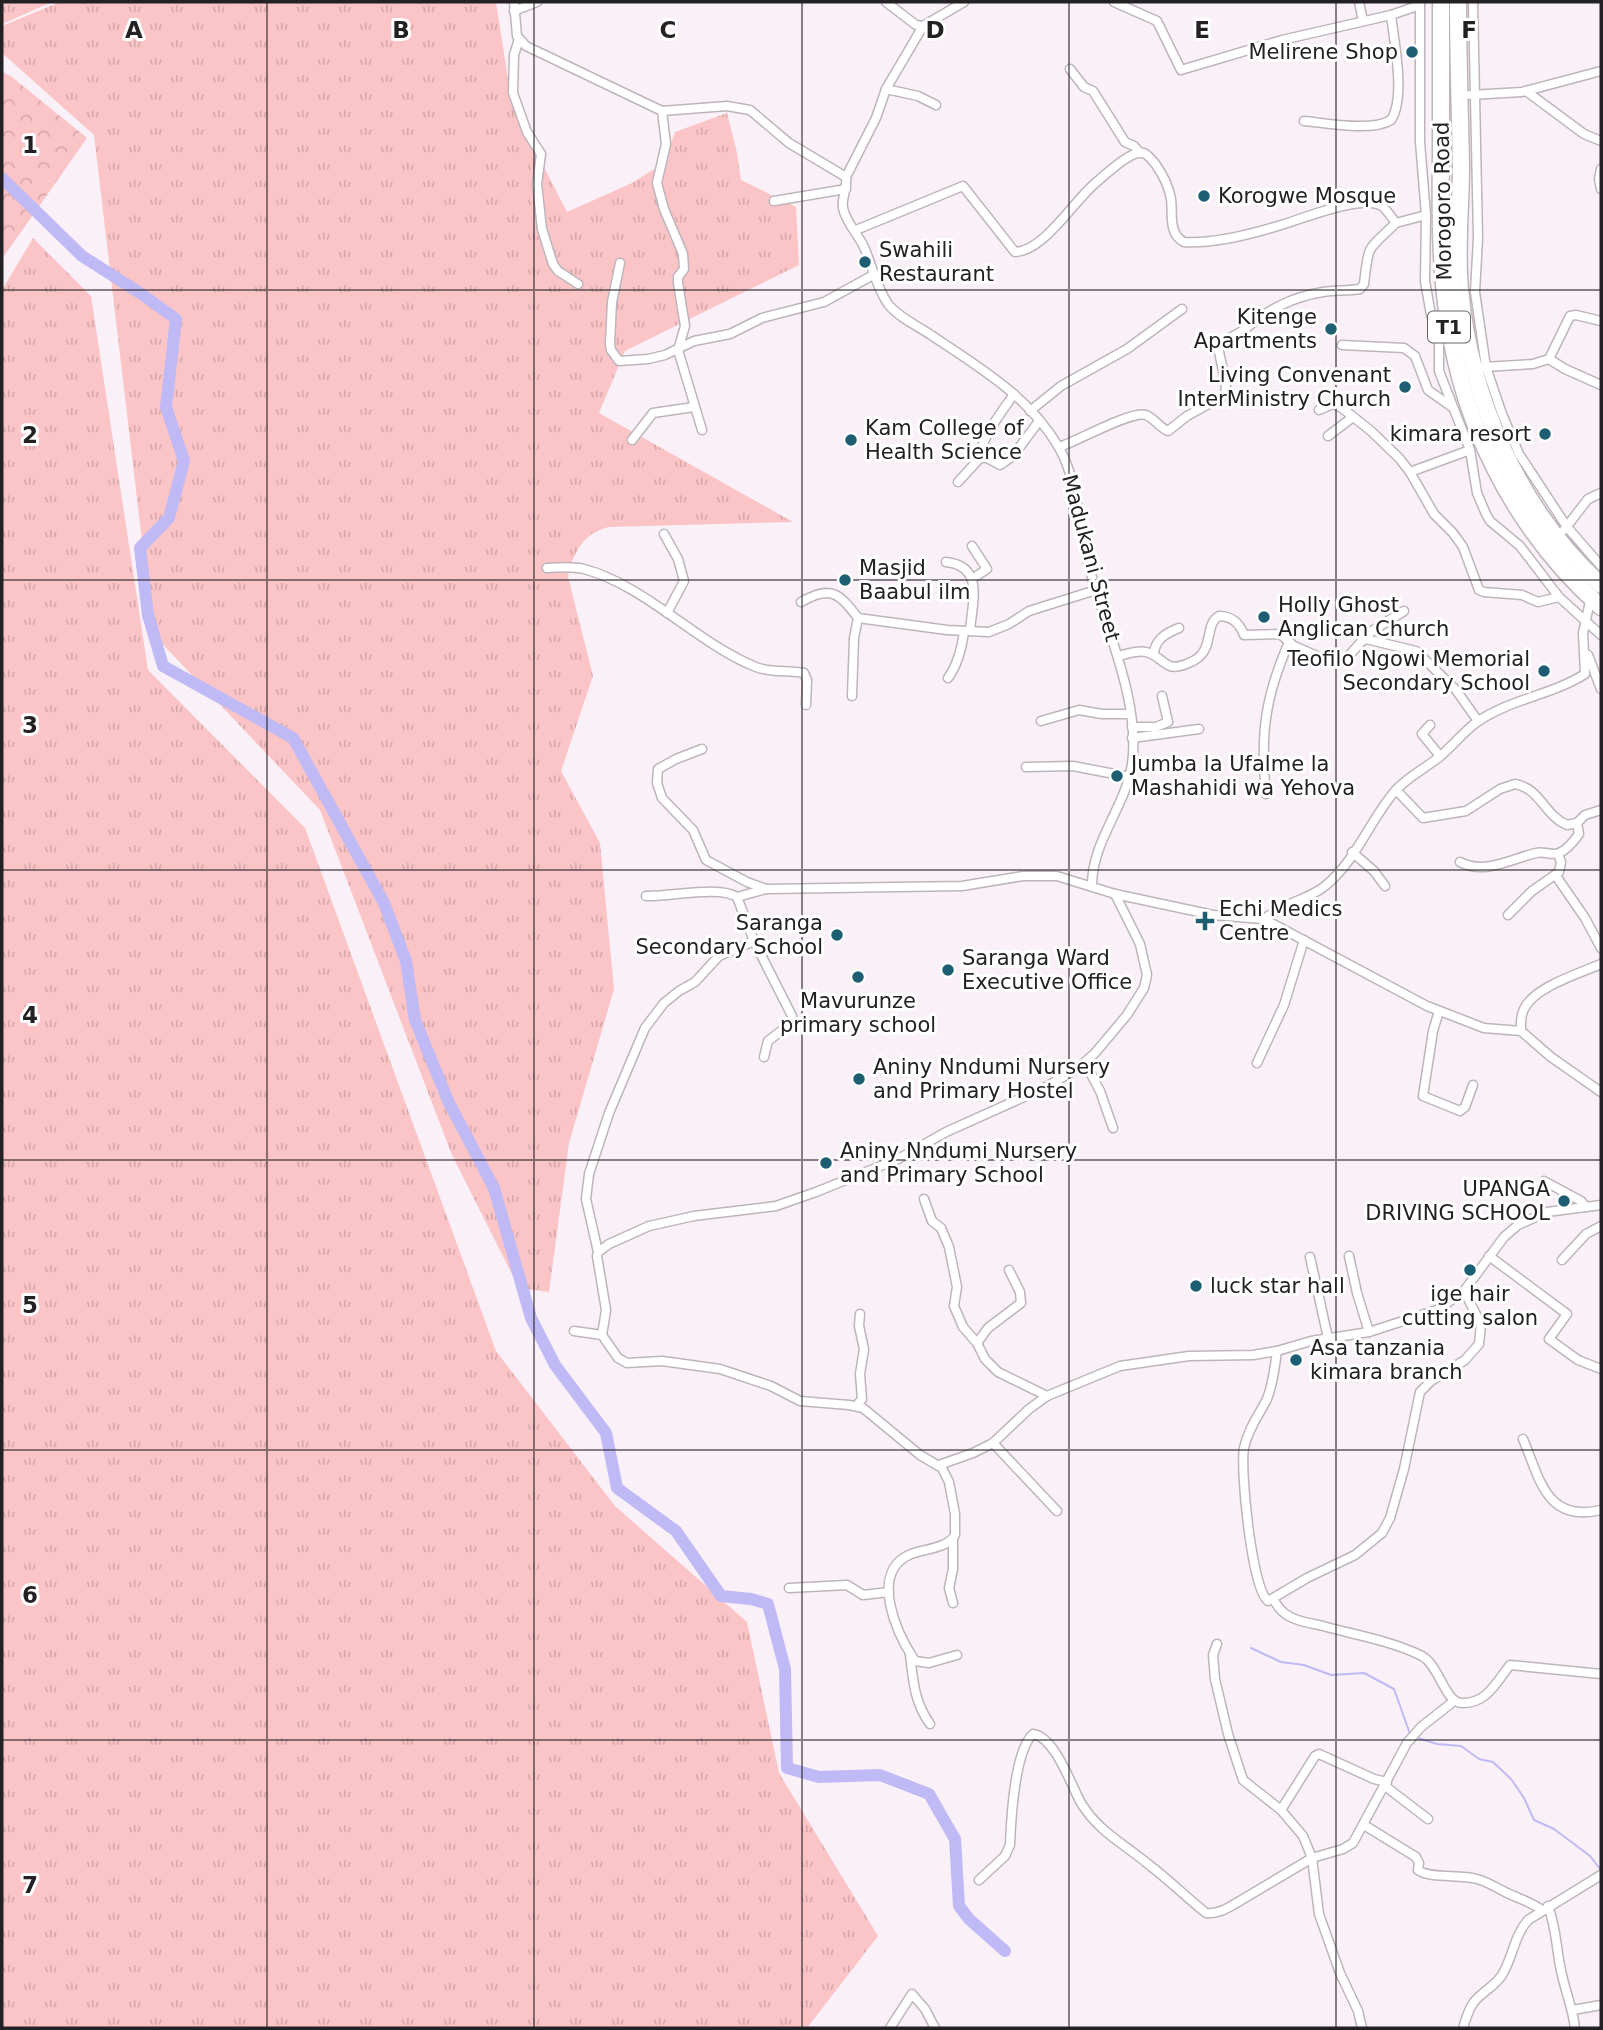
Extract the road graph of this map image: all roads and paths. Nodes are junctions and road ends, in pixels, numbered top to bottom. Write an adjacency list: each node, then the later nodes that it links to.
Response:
1 (537, 2): 10 (street)
2 (886, 2): 13 (street)
3 (964, 2): 13 (street)
4 (1114, 2): 12 (street)
5 (1359, 2): 12 (street)
6 (1441, 2): 67 (highway, Morogoro Road / T1)
7 (1458, 2): 19 (highway, Morogoro Road / T1)
8 (1473, 2): 19 (street)
9 (1420, 4): 11 (street); 30 (street)
10 (514, 7): 14 (street)
11 (1391, 15): 12 (street); 22 (street)
12 (1363, 21)
13 (923, 26): 17 (street)
14 (519, 39): 21 (street); 35 (street)
15 (1070, 69): 24 (street)
16 (1601, 71): 18 (street)
17 (886, 89): 20 (street); 26 (street)
18 (1525, 91): 19 (street); 23 (street)
19 (1467, 94): 41 (highway, Morogoro Road / T1)
20 (936, 105)
21 (662, 111): 26 (street); 39 (street)
22 (1304, 121)
23 (1601, 141)
24 (1140, 153): 31 (street); 32 (street)
25 (1601, 169): 28 (street)
26 (846, 177): 27 (street, Madukani Street)
27 (846, 189): 29 (street); 32 (street, Madukani Street)
28 (1601, 189)
29 (774, 201)
30 (1426, 215): 31 (street); 45 (street)
31 (1396, 223): 53 (street)
32 (856, 230): 34 (street, Madukani Street)
33 (620, 263): 39 (street)
34 (875, 274): 39 (street); 43 (street, Madukani Street)
35 (578, 284)
36 (1182, 309): 47 (street)
37 (1601, 321): 40 (street)
38 (1342, 345): 45 (street)
39 (678, 350): 44 (street)
40 (1549, 359): 41 (street); 42 (street)
41 (1480, 366): 59 (highway, Morogoro Road / T1)
42 (1601, 384)
43 (1014, 394): 47 (street, Madukani Street); 55 (street)
44 (695, 407): 50 (street); 52 (street)
45 (1455, 409): 54 (street)
46 (1319, 410): 48 (street)
47 (1030, 411): 49 (street, Madukani Street)
48 (1353, 417): 51 (street); 56 (street)
49 (1039, 421): 53 (street, Madukani Street); 55 (street)
50 (702, 430)
51 (1328, 436)
52 (632, 440)
53 (1059, 447): 66 (street, Madukani Street)
54 (1470, 450): 56 (street); 68 (street)
55 (980, 458): 57 (street)
56 (1410, 472): 68 (street)
57 (958, 482)
58 (1601, 493): 59 (street)
59 (1563, 533): 63 (street); 67 (highway, Morogoro Road / T1)
60 (664, 534): 71 (street)
61 (972, 546): 65 (street)
62 (946, 562): 65 (street)
63 (1601, 566)
64 (547, 568): 71 (street)
65 (972, 579): 75 (street)
66 (1096, 590): 75 (street); 81 (street, Madukani Street)
67 (1598, 596): 73 (street)
68 (1559, 597): 73 (street)
69 (801, 602): 72 (street)
70 (1404, 611): 77 (street)
71 (667, 613): 86 (street)
72 (858, 618): 75 (street); 84 (street)
73 (1586, 621): 76 (street); 79 (street)
74 (1179, 628): 80 (street)
75 (967, 631): 82 (street)
76 (1601, 635)
77 (1362, 640): 78 (street); 89 (street)
78 (1289, 642): 80 (street); 99 (street)
79 (1583, 643): 83 (street); 89 (street)
80 (1154, 655): 81 (street)
81 (1118, 656): 87 (street, Madukani Street)
82 (948, 678)
83 (1601, 689)
84 (852, 696)
85 (1162, 696): 91 (street)
86 (806, 705)
87 (1130, 714): 88 (street); 91 (street, Madukani Street)
88 (1041, 721)
89 (1478, 721): 95 (street)
90 (1430, 725): 95 (street)
91 (1132, 727): 93 (street, Madukani Street)
92 (1199, 729): 93 (street)
93 (1132, 738): 97 (street, Madukani Street)
94 (702, 749): 108 (street)
95 (1440, 756): 98 (street)
96 (1026, 767): 97 (street)
97 (1130, 778): 106 (street, Madukani Street)
98 (1396, 790): 101 (street); 102 (street)
99 (1266, 794)
100 (1601, 810): 101 (street)
101 (1577, 823): 103 (street)
102 (1352, 852): 107 (street); 113 (street)
103 (1558, 853): 104 (street); 105 (street)
104 (1460, 862)
105 (1556, 876): 112 (street); 116 (street)
106 (1092, 885): 108 (street); 109 (street)
107 (1385, 886)
108 (766, 889): 111 (street)
109 (1115, 894): 113 (street); 121 (street)
110 (646, 896): 111 (street)
111 (737, 897): 115 (street)
112 (1508, 915)
113 (1264, 919): 114 (street)
114 (1304, 940): 118 (street); 122 (street)
115 (754, 941): 120 (street); 131 (street)
116 (1601, 948)
117 (1601, 964): 119 (street)
118 (1439, 1011): 119 (street); 123 (street)
119 (1521, 1031): 124 (street)
120 (764, 1057)
121 (1085, 1063): 125 (street); 131 (street)
122 (1256, 1063)
123 (1473, 1085)
124 (1601, 1092)
125 (1113, 1128)
126 (1544, 1181): 129 (street)
127 (924, 1199): 143 (street)
128 (1601, 1205): 129 (street)
129 (1586, 1207): 133 (street)
130 (1601, 1226): 135 (street)
131 (598, 1252): 141 (street)
132 (1349, 1256): 140 (street)
133 (1489, 1256): 137 (street); 145 (street)
134 (1310, 1257): 142 (street)
135 (1562, 1259)
136 (1009, 1270): 143 (street)
137 (1464, 1291): 140 (street); 156 (street)
138 (860, 1314): 147 (street)
139 (574, 1331): 141 (street)
140 (1370, 1332): 142 (street)
141 (602, 1335): 147 (street)
142 (1328, 1338): 144 (street)
143 (976, 1343): 146 (street)
144 (1277, 1351): 146 (street); 156 (street)
145 (1601, 1369)
146 (1047, 1396): 149 (street)
147 (857, 1405): 150 (street)
148 (1523, 1439): 151 (street)
149 (993, 1443): 150 (street); 152 (street)
150 (939, 1465): 153 (street)
151 (1601, 1510)
152 (1057, 1511)
153 (953, 1540): 155 (street); 157 (street)
154 (789, 1588): 155 (street)
155 (888, 1592): 159 (street)
156 (1273, 1600): 162 (street)
157 (953, 1603)
158 (1217, 1644): 165 (street)
159 (910, 1651): 160 (street); 163 (street)
160 (957, 1656)
161 (1601, 1674): 162 (street)
162 (1454, 1702): 164 (street)
163 (930, 1724)
164 (1386, 1784): 165 (street); 166 (street); 167 (street)
165 (1281, 1810): 168 (street)
166 (1428, 1819)
167 (1364, 1825): 168 (street); 171 (street)
168 (1312, 1858): 170 (street); 176 (street)
169 (1601, 1875): 171 (street)
170 (979, 1880)
171 (1545, 1908): 173 (street); 177 (street)
172 (1601, 2005): 173 (street)
173 (1573, 2010): 178 (street)
174 (890, 2028): 175 (street)
175 (935, 2028)
176 (1362, 2028)
177 (1463, 2028)
178 (1575, 2028)

